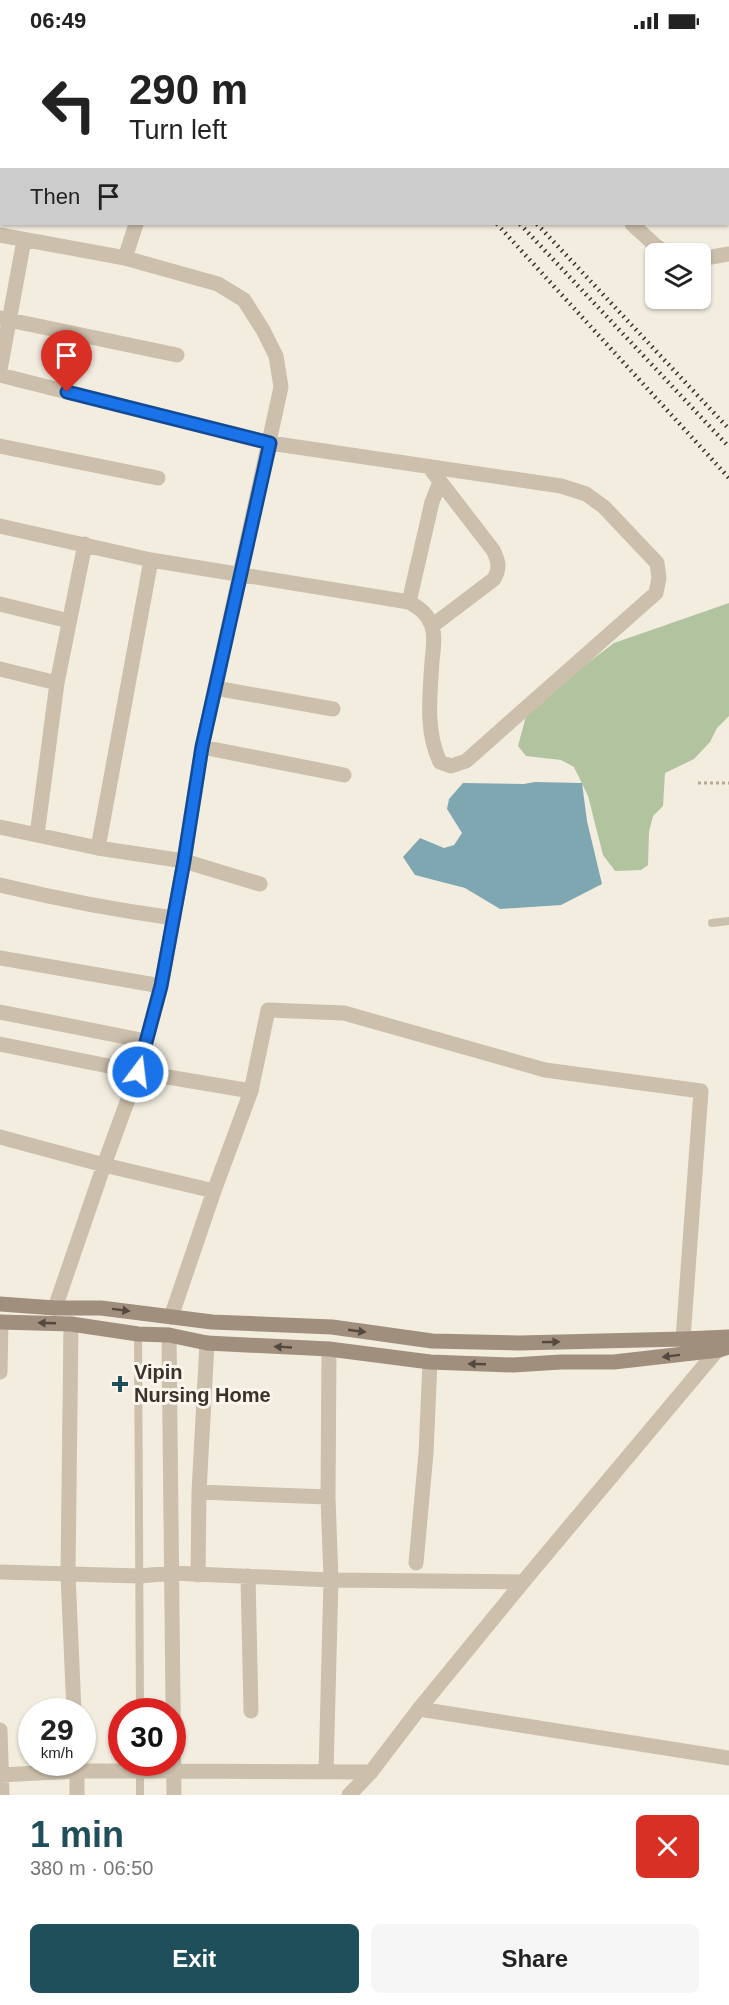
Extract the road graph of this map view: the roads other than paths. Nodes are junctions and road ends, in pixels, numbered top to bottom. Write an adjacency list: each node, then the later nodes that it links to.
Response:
1 (136, 225): 8 (street)
2 (633, 225): 5 (street)
3 (0, 236): 4 (street)
4 (24, 240): 8 (street); 9 (street)
5 (653, 243)
6 (729, 254): 7 (street)
7 (711, 257)
8 (125, 258): 13 (street)
9 (5, 319): 10 (street); 11 (street)
10 (177, 355)
11 (0, 370)
12 (0, 375): 13 (street)
13 (270, 443): 15 (street); 21 (street)
14 (0, 446): 16 (street)
15 (429, 466): 17 (street); 25 (street)
16 (158, 478)
17 (440, 482): 22 (street); 25 (street)
18 (0, 526): 19 (street)
19 (85, 544): 20 (street); 24 (street)
20 (151, 560): 21 (street); 34 (street)
21 (240, 575): 22 (street); 28 (street)
22 (409, 602): 25 (street)
23 (0, 604): 24 (street)
24 (69, 621): 27 (street)
25 (432, 626)
26 (0, 669): 27 (street)
27 (57, 683): 33 (street)
28 (215, 688): 29 (street); 30 (street)
29 (333, 709)
30 (202, 747): 31 (street); 35 (street)
31 (344, 775)
32 (0, 827): 33 (street)
33 (37, 835): 34 (street)
34 (98, 848): 35 (street)
35 (184, 861): 36 (street); 38 (street)
36 (260, 884)
37 (0, 885): 38 (street)
38 (174, 918): 42 (street)
39 (729, 921): 40 (lane)
40 (712, 923)
41 (0, 958): 42 (street)
42 (161, 986): 44 (street)
43 (0, 1012): 44 (street)
44 (146, 1041): 46 (street)
45 (0, 1044): 46 (street)
46 (138, 1072): 47 (street); 49 (street)
47 (251, 1091): 50 (street); 58 (street)
48 (0, 1137): 49 (street)
49 (104, 1165): 50 (street); 52 (street)
50 (214, 1191): 53 (street)
51 (0, 1304): 52 (main road)
52 (55, 1308): 53 (main road, one-way to 53)
53 (171, 1317): 58 (main road, one-way to 58)
54 (0, 1322): 55 (main road, one-way to 54); 63 (street)
55 (71, 1324): 56 (main road); 68 (street)
56 (138, 1334): 57 (main road); 71 (lane)
57 (169, 1335): 59 (main road); 69 (street)
58 (683, 1340): 60 (main road)
59 (207, 1342): 61 (main road, one-way to 59); 64 (street)
60 (726, 1342): 62 (main road, one-way to 62); 74 (street)
61 (329, 1349): 62 (main road); 65 (street)
62 (430, 1362): 66 (street)
63 (0, 1372)
64 (199, 1492): 65 (street); 70 (street)
65 (328, 1497): 73 (street)
66 (416, 1563)
67 (0, 1572): 68 (street)
68 (68, 1574): 71 (street); 75 (street)
69 (172, 1574): 70 (street); 71 (street); 77 (street)
70 (198, 1575): 72 (street)
71 (140, 1576): 76 (lane)
72 (248, 1576): 73 (street); 79 (street)
73 (332, 1580): 74 (street); 83 (street)
74 (523, 1582): 78 (street)
75 (73, 1698)
76 (140, 1698)
77 (174, 1698)
78 (419, 1709): 81 (street); 84 (street)
79 (251, 1711)
80 (0, 1730): 86 (street)
81 (729, 1758)
82 (186, 1771): 83 (street)
83 (326, 1772): 84 (street)
84 (371, 1772): 94 (street)
85 (18, 1773): 86 (street)
86 (1, 1775): 90 (street)
87 (77, 1776): 91 (street)
88 (140, 1776): 92 (lane)
89 (175, 1776): 93 (street)
90 (2, 1795)
91 (78, 1795)
92 (140, 1795)
93 (174, 1795)
94 (349, 1795)

